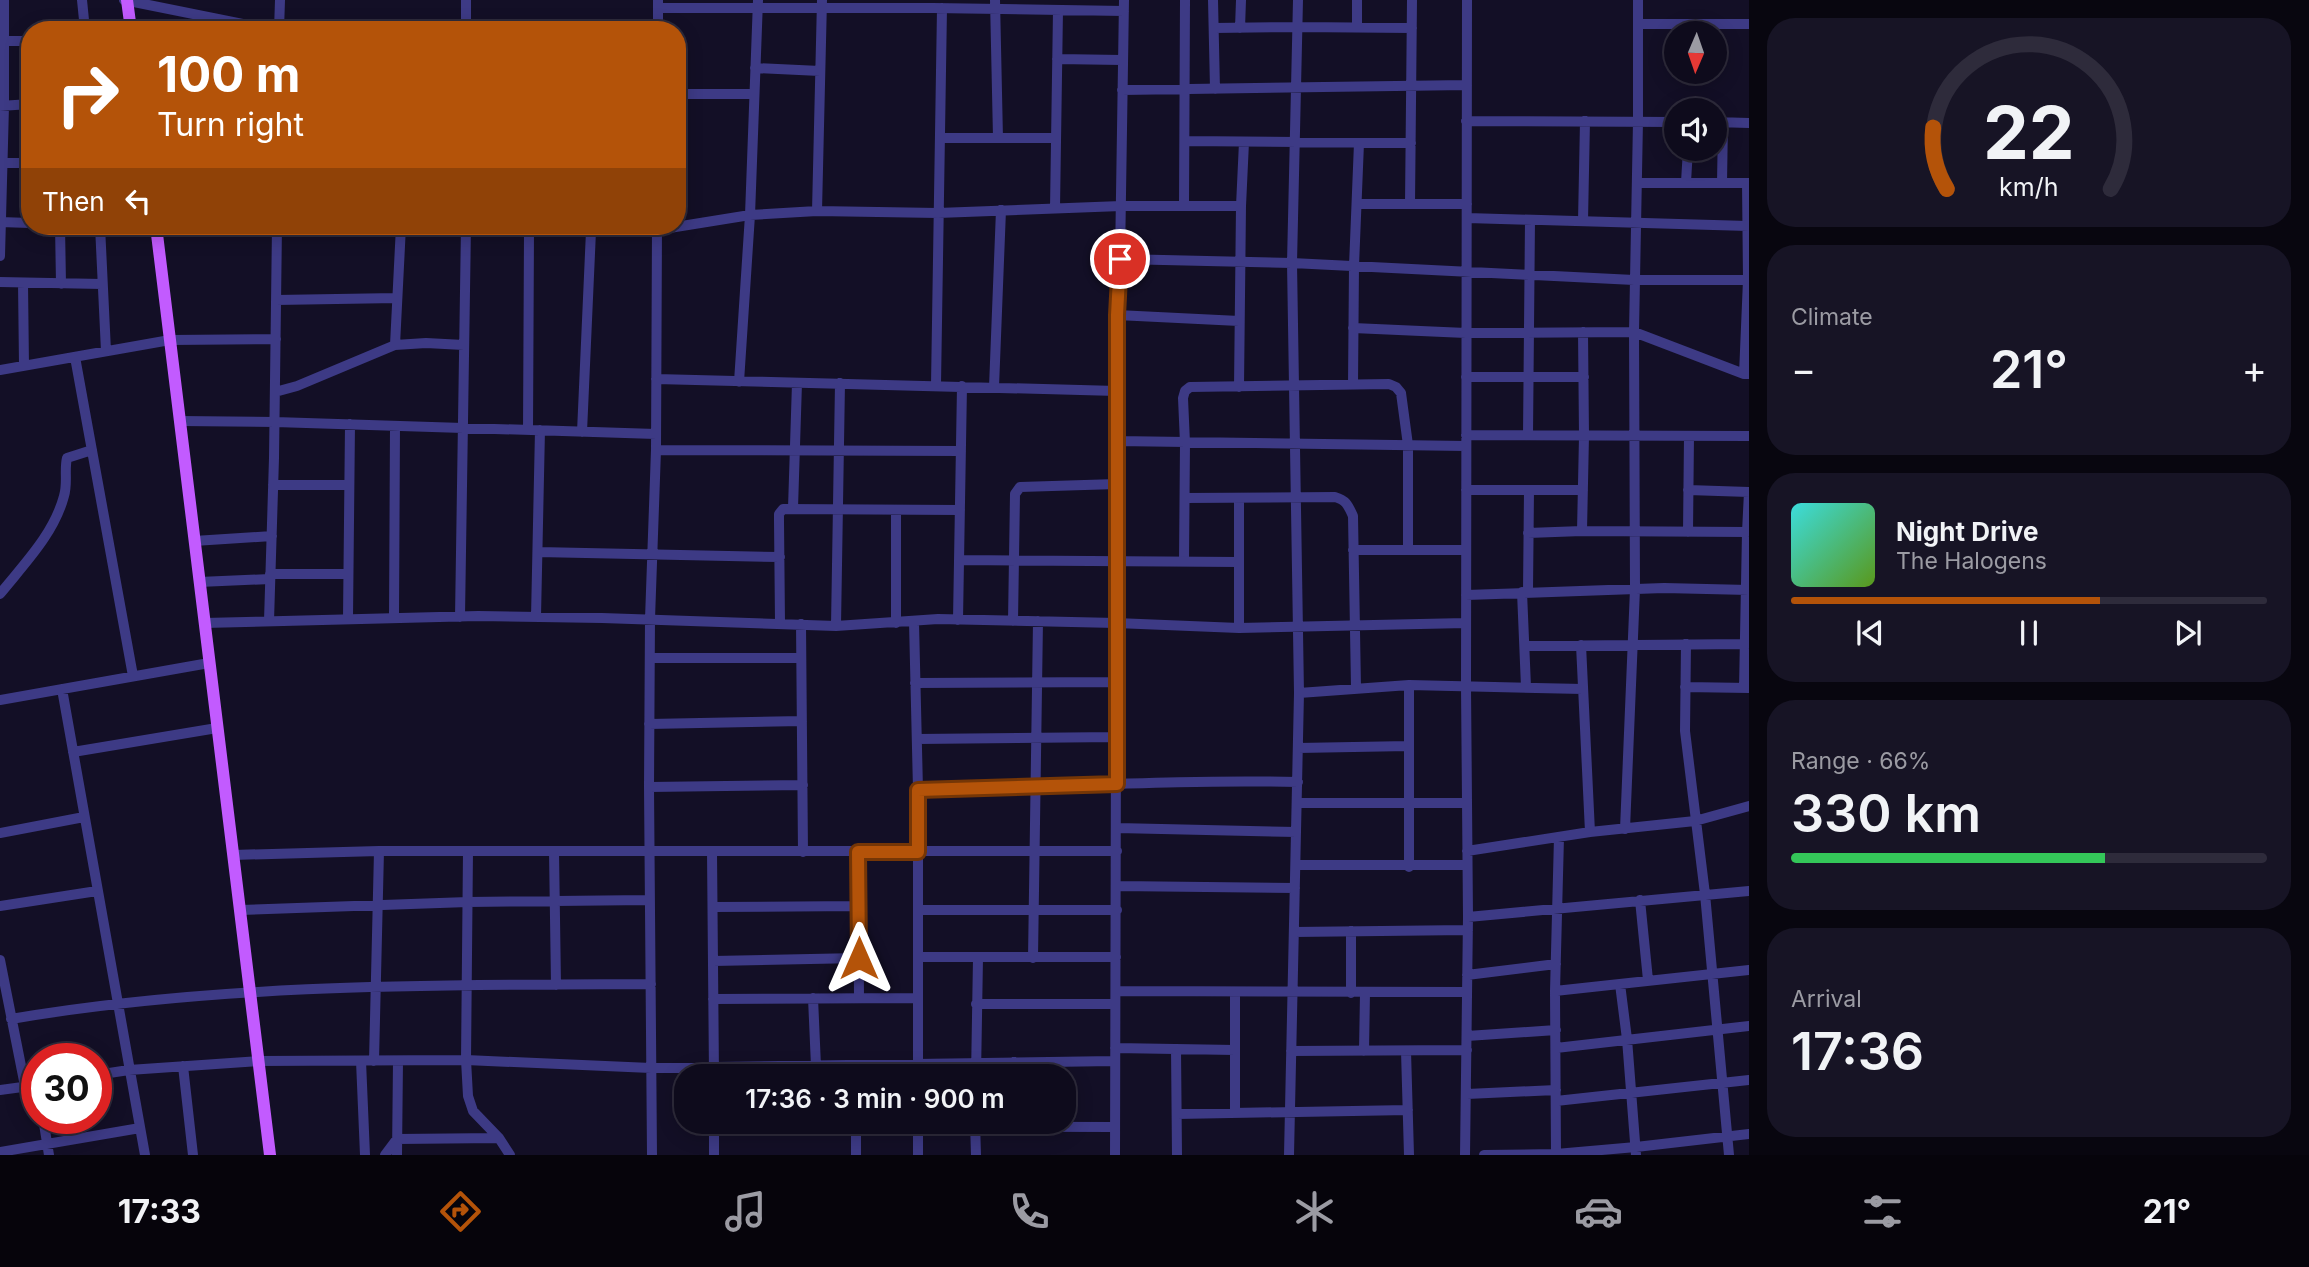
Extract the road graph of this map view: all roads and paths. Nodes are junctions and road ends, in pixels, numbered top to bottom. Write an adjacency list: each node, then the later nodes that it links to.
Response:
1 (4, 0): 34 (street)
2 (82, 0): 22 (street)
3 (126, 0): 23 (main road); 24 (street)
4 (280, 0): 25 (street)
5 (466, 0): 26 (street)
6 (1185, 0): 43 (street)
7 (1213, 0): 30 (street)
8 (1241, 0): 31 (street)
9 (1298, 0): 29 (street)
10 (1357, 0): 32 (street)
11 (1412, 0): 33 (street)
12 (1467, 0): 40 (street)
13 (1637, 0): 27 (street)
14 (658, 4): 17 (street)
15 (822, 4): 16 (street); 17 (street); 39 (street)
16 (879, 4): 19 (street)
17 (758, 5): 38 (street)
18 (995, 5): 19 (street); 21 (street); 57 (street)
19 (936, 6): 56 (street)
20 (1124, 6): 21 (street); 37 (street)
21 (1058, 10): 36 (street)
22 (84, 21)
23 (130, 21)
24 (229, 21)
25 (279, 21)
26 (466, 21)
27 (1638, 24): 28 (street); 52 (street)
28 (1749, 24)
29 (1297, 27): 31 (street); 32 (street); 42 (street)
30 (1214, 28): 31 (street); 44 (street)
31 (1240, 28)
32 (1357, 28): 33 (street)
33 (1412, 28): 41 (street)
34 (2, 41): 35 (street); 49 (street)
35 (21, 41)
36 (1057, 59): 37 (street); 58 (street)
37 (1122, 60): 45 (street)
38 (755, 68): 39 (street); 47 (street)
39 (820, 71): 80 (street)
40 (1467, 85): 41 (street); 50 (street)
41 (1411, 86): 42 (street); 63 (street)
42 (1297, 88): 44 (street); 61 (street)
43 (1186, 89): 44 (street); 45 (street); 59 (street)
44 (1214, 89)
45 (1122, 90): 76 (street)
46 (686, 94): 47 (street)
47 (754, 94): 82 (street)
48 (21, 105): 49 (street)
49 (2, 106): 66 (street)
50 (1466, 121): 51 (street); 74 (street)
51 (1585, 121): 52 (street); 85 (street)
52 (1638, 121): 53 (street); 69 (street)
53 (1664, 122)
54 (1727, 122): 55 (street)
55 (1749, 122)
56 (940, 138): 57 (street); 81 (street)
57 (999, 138): 58 (street)
58 (1056, 138): 78 (street)
59 (1185, 141): 60 (street); 75 (street)
60 (1244, 142): 61 (street); 77 (street)
61 (1295, 143): 62 (street); 103 (street)
62 (1359, 143): 63 (street); 72 (street)
63 (1411, 143): 73 (street)
64 (1687, 161): 68 (street)
65 (1722, 161): 70 (street)
66 (3, 163): 67 (street); 86 (street)
67 (21, 163)
68 (1686, 182): 69 (street); 70 (street)
69 (1637, 183): 87 (street)
70 (1723, 183): 71 (street)
71 (1748, 183): 90 (street)
72 (1357, 204): 73 (street); 104 (street)
73 (1410, 204): 74 (street)
74 (1467, 204): 83 (street)
75 (1184, 205): 76 (street); 77 (street)
76 (1121, 206): 78 (street); 101 (street)
77 (1241, 206): 102 (street)
78 (1055, 208): 79 (street)
79 (1001, 210): 81 (street); 142 (street)
80 (817, 211): 81 (street); 82 (street)
81 (938, 214): 139 (street)
82 (750, 215): 89 (street); 135 (street)
83 (1467, 218): 84 (street); 105 (street)
84 (1530, 220): 85 (street); 106 (street)
85 (1583, 221): 87 (street)
86 (1, 222): 88 (street); 100 (street)
87 (1636, 222): 90 (street); 107 (street)
88 (21, 223)
89 (686, 224)
90 (1748, 226): 108 (street)
91 (60, 235): 111 (street)
92 (100, 235): 112 (street)
93 (157, 235): 123 (main road)
94 (277, 235): 114 (street)
95 (400, 235): 113 (street)
96 (466, 235): 125 (street)
97 (529, 235): 151 (street)
98 (591, 235): 153 (street)
99 (657, 235): 134 (street)
100 (0, 256)
101 (1120, 259): 102 (street); 115 (street)
102 (1240, 261): 103 (street); 116 (street)
103 (1292, 262): 104 (street); 141 (street)
104 (1354, 266): 105 (street); 117 (street)
105 (1467, 273): 106 (street); 118 (street)
106 (1529, 276): 107 (street); 119 (street)
107 (1634, 280): 108 (street); 121 (street)
108 (1749, 280): 130 (street)
109 (0, 282): 110 (street)
110 (23, 283): 111 (street); 128 (street)
111 (61, 284): 112 (street)
112 (102, 285): 126 (street)
113 (397, 298): 114 (street); 124 (street)
114 (276, 300): 122 (street)
115 (1117, 315): 116 (street); 144 (street)
116 (1239, 321): 143 (street)
117 (1353, 328): 118 (street); 138 (street)
118 (1466, 332): 119 (street); 132 (street)
119 (1528, 332): 120 (street); 131 (street)
120 (1583, 332): 121 (street); 133 (street)
121 (1634, 332): 130 (street); 157 (street)
122 (276, 339): 123 (street); 145 (street)
123 (170, 340): 126 (street); 146 (main road)
124 (395, 345): 125 (street); 145 (street)
125 (464, 345): 150 (street)
126 (106, 351): 127 (street)
127 (75, 357): 128 (street); 166 (street)
128 (24, 366): 129 (street)
129 (0, 370)
130 (1746, 374)
131 (1528, 376): 132 (street); 133 (street); 155 (street)
132 (1466, 377): 160 (street)
133 (1584, 377): 156 (street)
134 (656, 379): 135 (street); 154 (street)
135 (739, 382): 136 (street)
136 (797, 383): 137 (street); 168 (street)
137 (840, 383): 139 (street); 165 (street)
138 (1353, 384): 141 (street); 164 (street)
139 (936, 385): 140 (street)
140 (962, 386): 142 (street); 169 (street)
141 (1293, 386): 143 (street); 163 (street)
142 (994, 387): 144 (street)
143 (1239, 387): 162 (street)
144 (1117, 391): 161 (street)
145 (275, 392): 147 (street)
146 (180, 421): 147 (street); 191 (main road)
147 (275, 422): 148 (street); 171 (street)
148 (350, 424): 149 (street); 172 (street)
149 (395, 426): 150 (street); 214 (street)
150 (462, 428): 151 (street); 211 (street)
151 (528, 430): 152 (street)
152 (540, 430): 153 (street); 195 (street)
153 (582, 432): 154 (street)
154 (656, 434): 167 (street)
155 (1528, 435): 156 (street); 160 (street)
156 (1584, 436): 157 (street); 175 (street)
157 (1635, 436): 158 (street); 186 (street)
158 (1689, 436): 159 (street); 176 (street)
159 (1749, 436)
160 (1466, 440): 164 (street); 173 (street)
161 (1117, 441): 162 (street); 170 (street)
162 (1185, 443): 163 (street); 178 (street)
163 (1294, 443): 164 (street); 180 (street)
164 (1408, 445): 193 (street)
165 (840, 449): 168 (street); 169 (street); 182 (street)
166 (92, 450): 209 (street); 240 (street)
167 (656, 450): 168 (street); 196 (street)
168 (795, 450): 181 (street)
169 (961, 451): 184 (street)
170 (1117, 484): 199 (street); 200 (street)
171 (273, 485): 172 (street); 190 (street)
172 (349, 485): 203 (street)
173 (1466, 490): 174 (street); 194 (street)
174 (1529, 490): 175 (street); 189 (street)
175 (1583, 490): 185 (street)
176 (1689, 490): 177 (street); 187 (street)
177 (1749, 492): 188 (street)
178 (1185, 498): 179 (street); 201 (street)
179 (1239, 498): 180 (street); 202 (street)
180 (1296, 498): 192 (street); 230 (street)
181 (793, 508): 182 (street); 197 (street)
182 (839, 509): 183 (street); 227 (street)
183 (896, 510): 184 (street); 223 (street)
184 (960, 510): 198 (street)
185 (1582, 531): 186 (street); 189 (street)
186 (1635, 532): 187 (street); 206 (street)
187 (1688, 532): 188 (street)
188 (1747, 532): 207 (street)
189 (1528, 533): 208 (street)
190 (272, 536): 191 (street); 204 (street)
191 (194, 541): 205 (main road)
192 (1353, 550): 193 (street); 228 (street)
193 (1408, 550): 194 (street)
194 (1466, 550): 210 (street)
195 (538, 552): 196 (street); 212 (street)
196 (652, 554): 197 (street); 215 (street)
197 (780, 557): 222 (street)
198 (959, 560): 199 (street); 216 (street)
199 (1015, 560): 200 (street); 218 (street)
200 (1117, 560): 201 (street); 224 (street)
201 (1184, 561): 202 (street)
202 (1239, 562): 229 (street)
203 (348, 575): 204 (street); 213 (street)
204 (270, 577): 205 (street); 217 (street)
205 (199, 582): 220 (main road)
206 (1634, 589): 207 (street); 208 (street); 235 (street)
207 (1748, 590): 231 (street)
208 (1525, 592): 210 (street); 236 (street)
209 (0, 594)
210 (1466, 595): 225 (street)
211 (460, 617): 212 (street); 214 (street)
212 (536, 617): 215 (street)
213 (348, 618): 214 (street); 217 (street)
214 (394, 618)
215 (650, 619): 222 (street); 237 (street)
216 (958, 620): 218 (street); 221 (street)
217 (269, 621): 220 (street)
218 (1013, 621): 219 (street)
219 (1038, 621): 224 (street); 241 (street)
220 (204, 622): 239 (main road)
221 (914, 622): 223 (street); 243 (street)
222 (780, 623): 226 (street)
223 (896, 623): 227 (street)
224 (1116, 623): 229 (street); 242 (street)
225 (1466, 623): 228 (street); 245 (street)
226 (801, 624): 227 (street); 238 (street)
227 (836, 626)
228 (1354, 626): 230 (street); 248 (street)
229 (1239, 628): 230 (street)
230 (1298, 628): 252 (street)
231 (1748, 631): 233 (street)
232 (1686, 644): 233 (street); 235 (street); 247 (street)
233 (1746, 644): 249 (street)
234 (1581, 645): 235 (street); 236 (street); 251 (street)
235 (1633, 645): 276 (street)
236 (1525, 646): 246 (street)
237 (650, 658): 238 (street); 255 (street)
238 (801, 658): 254 (street)
239 (209, 663): 240 (street); 256 (main road)
240 (133, 676): 250 (street)
241 (1037, 682): 242 (street); 243 (street); 258 (street)
242 (1116, 682): 257 (street)
243 (915, 683): 259 (street)
244 (1409, 685): 245 (street); 248 (street); 260 (street)
245 (1466, 687): 246 (street); 271 (street)
246 (1525, 687): 251 (street)
247 (1685, 687): 249 (street); 274 (street)
248 (1356, 688): 252 (street)
249 (1747, 688)
250 (62, 689): 253 (street); 262 (street)
251 (1583, 689): 278 (street)
252 (1299, 693): 261 (street)
253 (0, 700)
254 (802, 721): 255 (street); 265 (street)
255 (649, 724): 266 (street)
256 (217, 728): 262 (street); 292 (main road)
257 (1117, 737): 258 (street); 264 (street)
258 (1036, 738): 259 (street); 267 (street)
259 (917, 739): 268 (street)
260 (1409, 746): 261 (street); 270 (street)
261 (1298, 748): 263 (street)
262 (73, 752): 273 (street)
263 (1298, 782): 264 (street); 269 (street)
264 (1117, 784): 267 (street); 275 (street)
265 (803, 785): 266 (street); 287 (street)
266 (649, 787): 283 (street)
267 (1035, 788): 268 (street); 290 (street)
268 (918, 790): 289 (street)
269 (1297, 803): 270 (street); 277 (street)
270 (1409, 803): 271 (street); 295 (street)
271 (1467, 803): 291 (street)
272 (1749, 806): 274 (street)
273 (84, 817): 279 (street); 298 (street)
274 (1696, 821): 276 (street); 300 (street)
275 (1117, 828): 277 (street); 284 (street)
276 (1625, 829): 278 (street)
277 (1296, 832): 293 (street)
278 (1590, 832): 280 (street)
279 (0, 833)
280 (1559, 837): 291 (street); 309 (street)
281 (379, 851): 285 (street); 292 (street); 305 (street)
282 (554, 851): 283 (street); 285 (street); 303 (street)
283 (650, 851): 286 (street); 301 (street)
284 (1117, 851): 290 (street); 296 (street)
285 (468, 852): 304 (street)
286 (712, 852): 287 (street); 308 (street)
287 (803, 852): 288 (street)
288 (858, 852): 289 (street); 307 (street)
289 (918, 852): 290 (street); 312 (street)
290 (1036, 852): 310 (street)
291 (1467, 852): 294 (street)
292 (233, 855): 311 (main road)
293 (1296, 865): 295 (street); 297 (street)
294 (1467, 865): 295 (street); 314 (street)
295 (1409, 867)
296 (1117, 886): 297 (street); 313 (street)
297 (1295, 888): 317 (street)
298 (97, 891): 306 (street); 347 (street)
299 (1749, 891): 300 (street)
300 (1705, 894): 302 (street); 327 (street)
301 (649, 900): 303 (street); 330 (street)
302 (1640, 900): 309 (street); 329 (street)
303 (554, 901): 304 (street); 333 (street)
304 (468, 902): 305 (street); 332 (street)
305 (378, 905): 311 (street); 334 (street)
306 (0, 906)
307 (859, 906): 308 (street); 321 (street)
308 (713, 907): 324 (street)
309 (1558, 908): 314 (street); 325 (street)
310 (1034, 909): 312 (street); 313 (street); 319 (street)
311 (240, 910): 339 (main road)
312 (918, 910): 318 (street)
313 (1117, 910): 320 (street)
314 (1468, 918): 315 (street)
315 (1468, 930): 316 (street); 328 (street)
316 (1352, 931): 317 (street); 341 (street)
317 (1294, 932): 340 (street)
318 (918, 957): 322 (street); 345 (street)
319 (1032, 957): 320 (street); 322 (street)
320 (1116, 957): 335 (street)
321 (859, 958): 324 (street); 343 (street)
322 (978, 958): 348 (street)
323 (0, 960): 350 (street)
324 (713, 961): 346 (street)
325 (1556, 964): 328 (street); 336 (street)
326 (1749, 970): 327 (street)
327 (1712, 973): 329 (street); 352 (street)
328 (1467, 975): 338 (street)
329 (1648, 980): 331 (street)
330 (651, 984): 333 (street); 377 (street)
331 (1620, 984): 336 (street); 355 (street)
332 (467, 985): 333 (street); 334 (street); 366 (street)
333 (556, 985)
334 (377, 986): 339 (street); 364 (street)
335 (1116, 991): 337 (street); 349 (street)
336 (1555, 991): 353 (street)
337 (1235, 992): 340 (street); 359 (street)
338 (1467, 992): 342 (street); 354 (street)
339 (250, 993): 347 (street); 367 (main road)
340 (1292, 993): 341 (street); 361 (street)
341 (1351, 993): 342 (street)
342 (1365, 993): 362 (street)
343 (859, 997): 344 (street); 345 (street)
344 (813, 998): 346 (street); 373 (street)
345 (918, 998): 374 (street)
346 (713, 999): 372 (street)
347 (117, 1003): 350 (street); 379 (street)
348 (976, 1004): 349 (street); 371 (street)
349 (1115, 1004): 356 (street)
350 (12, 1019): 375 (street)
351 (1749, 1026): 352 (street)
352 (1717, 1029): 355 (street); 382 (street)
353 (1556, 1030): 354 (street); 357 (street)
354 (1467, 1037): 360 (street)
355 (1627, 1039): 357 (street); 385 (street)
356 (1115, 1048): 358 (street); 369 (street)
357 (1556, 1048): 387 (street)
358 (1176, 1049): 359 (street); 391 (street)
359 (1235, 1050): 390 (street)
360 (1466, 1050): 363 (street); 386 (street)
361 (1291, 1051): 362 (street); 389 (street)
362 (1364, 1051): 363 (street)
363 (1406, 1051): 388 (street)
364 (374, 1060): 365 (street); 368 (street)
365 (398, 1060): 366 (street); 402 (street)
366 (466, 1060): 377 (street); 403 (street)
367 (258, 1061): 368 (street); 376 (street); 410 (main road)
368 (361, 1061): 411 (street)
369 (1114, 1061): 370 (street); 393 (street)
370 (1014, 1062): 371 (street)
371 (976, 1063): 374 (street)
372 (714, 1064)
373 (816, 1064)
374 (918, 1064)
375 (21, 1065)
376 (183, 1066): 379 (street); 409 (street)
377 (651, 1068): 378 (street); 415 (street)
378 (674, 1069)
379 (129, 1070): 380 (street); 394 (street)
380 (112, 1073)
381 (1749, 1080): 382 (street)
382 (1722, 1082): 385 (street); 401 (street)
383 (21, 1087): 384 (street)
384 (0, 1090)
385 (1632, 1093): 387 (street); 405 (street)
386 (1467, 1094): 387 (street); 424 (street)
387 (1556, 1095): 426 (street)
388 (1408, 1110): 389 (street); 423 (street)
389 (1289, 1112): 390 (street); 422 (street)
390 (1236, 1113): 391 (street)
391 (1177, 1114): 421 (street)
392 (1076, 1125): 393 (street)
393 (1115, 1126): 420 (street)
394 (140, 1128): 404 (street); 408 (street)
395 (45, 1134): 404 (street)
396 (714, 1134): 416 (street)
397 (856, 1134): 417 (street)
398 (918, 1134): 418 (street)
399 (975, 1134): 419 (street)
400 (1749, 1134): 401 (street)
401 (1728, 1136): 405 (street); 427 (street)
402 (397, 1139): 403 (street); 412 (street); 413 (street)
403 (499, 1139): 414 (street)
404 (47, 1144): 406 (street); 407 (street)
405 (1636, 1151): 426 (street)
406 (0, 1153)
407 (49, 1155)
408 (145, 1155)
409 (193, 1155)
410 (270, 1155)
411 (365, 1155)
412 (385, 1155)
413 (397, 1155)
414 (510, 1155)
415 (652, 1155)
416 (714, 1155)
417 (856, 1155)
418 (918, 1155)
419 (975, 1155)
420 (1115, 1155)
421 (1177, 1155)
422 (1289, 1155)
423 (1409, 1155)
424 (1465, 1155)
425 (1484, 1155): 426 (street)
426 (1556, 1155)
427 (1729, 1155)

